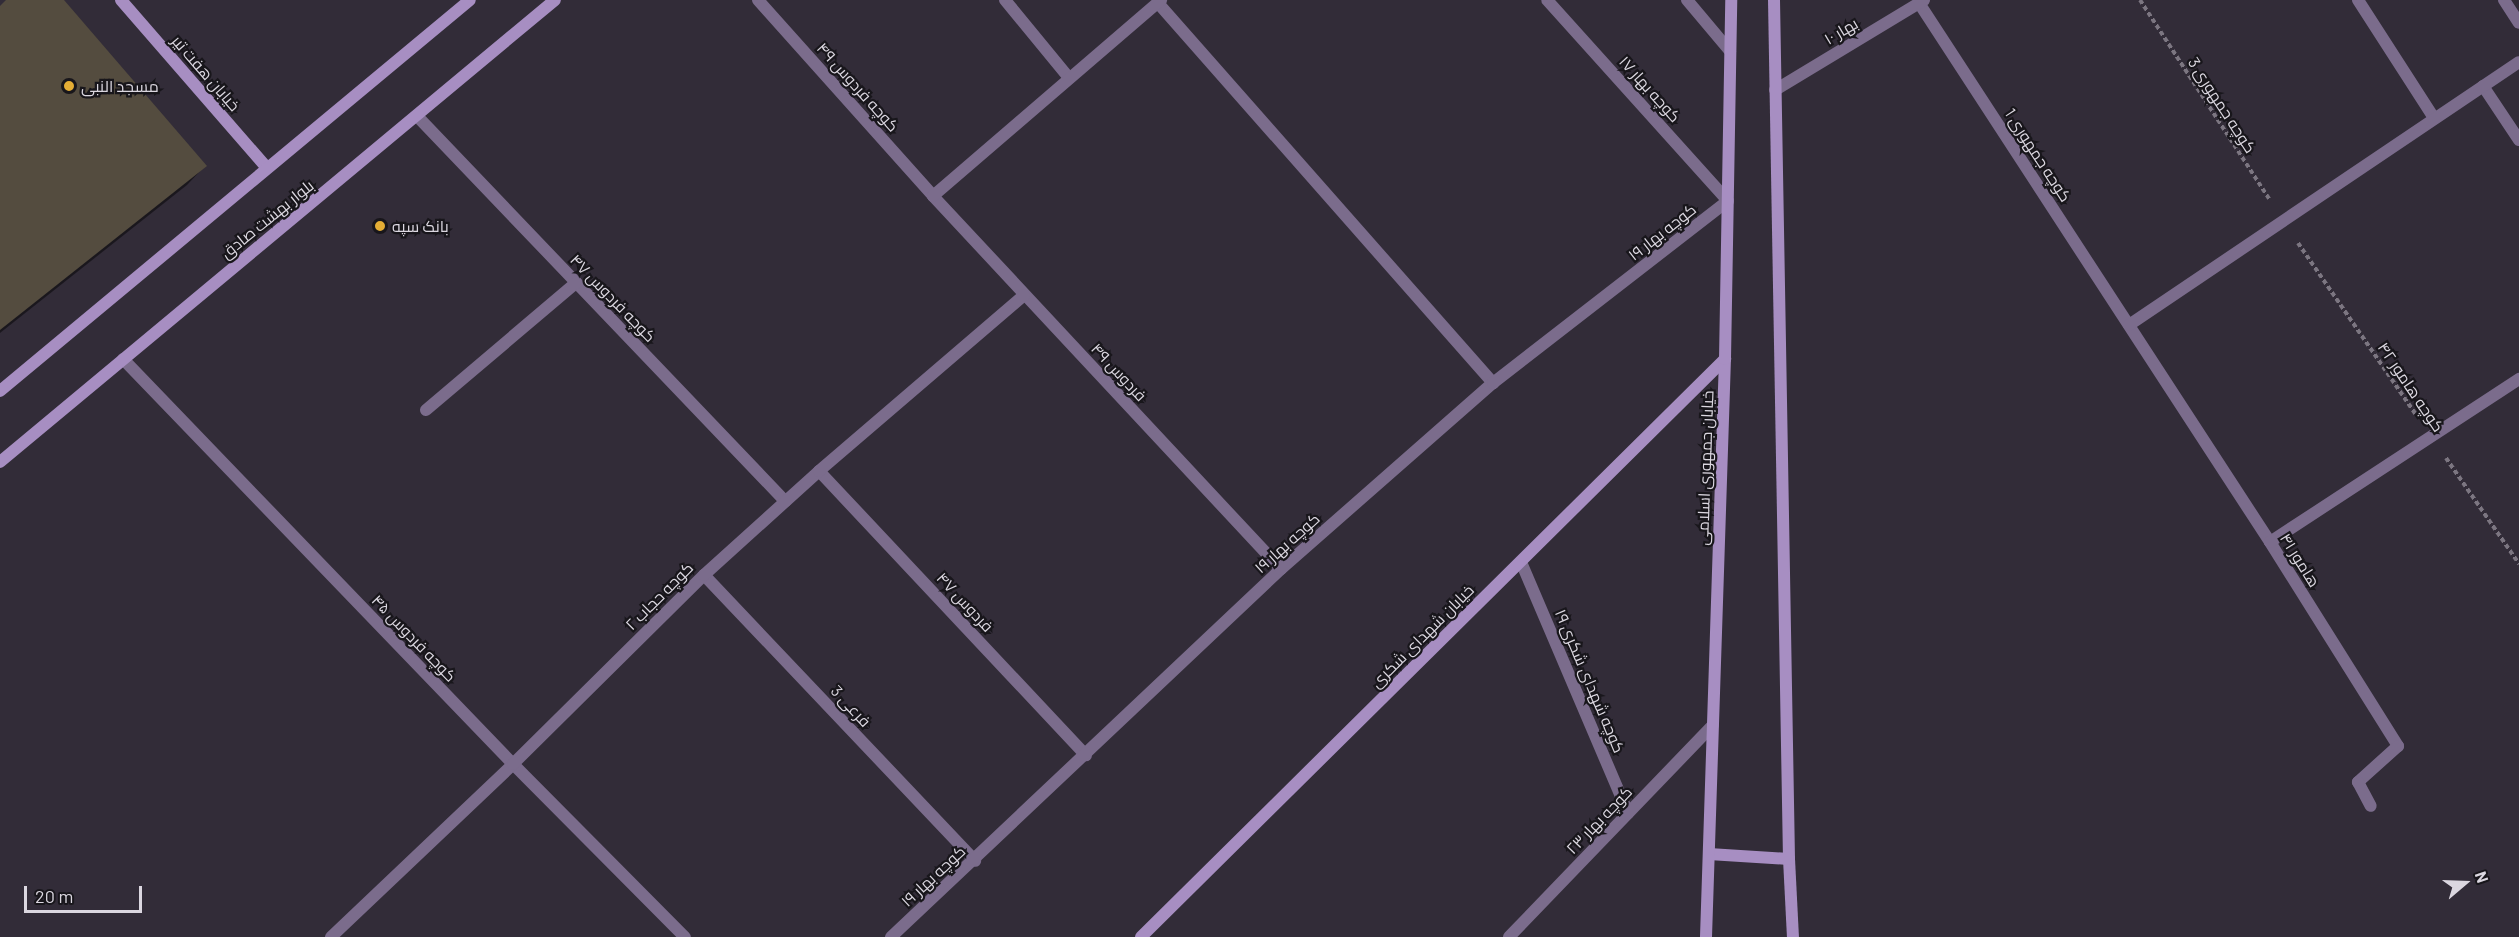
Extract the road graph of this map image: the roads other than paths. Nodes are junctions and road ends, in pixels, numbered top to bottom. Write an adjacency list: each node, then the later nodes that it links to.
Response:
1 (121, 0): 23 (street, خیابان هفت تیر)
2 (469, 0): 23 (street)
3 (555, 0): 20 (street, بلوار بهشت صادق)
4 (758, 0): 24 (street, کوچه فردوس ۴۹)
5 (1005, 0): 17 (street)
6 (1547, 0): 25 (street, کوچه بهار ۱۷)
7 (1687, 0): 15 (street)
8 (1731, 0): 15 (street, خیابان جمهوری اسلامی)
9 (1774, 0): 19 (street)
10 (2358, 0): 21 (street)
11 (2504, 0): 14 (street)
12 (1160, 2): 17 (street); 32 (street)
13 (1922, 2): 19 (street, بهار ۱۰); 28 (street, کوچه جمهوری 1)
14 (2519, 23)
15 (1730, 51): 25 (street, خیابان جمهوری اسلامی)
16 (2517, 67): 18 (street)
17 (1069, 78): 24 (street)
18 (2483, 86): 21 (street); 22 (street)
19 (1775, 90): 48 (street)
20 (417, 116): 26 (street, کوچه فردوس ۴۷); 30 (street, بلوار بهشت صادق)
21 (2434, 118): 28 (street)
22 (2519, 140)
23 (266, 167): 33 (street)
24 (933, 196): 27 (street, فردوس ۴۹)
25 (1728, 201): 29 (street, خیابان جمهوری اسلامی); 32 (street, کوچه بهار ۱۹)
26 (576, 283): 34 (street); 37 (street, کوچه فردوس ۴۷)
27 (1024, 295): 36 (street, کوچه حجاب ۲); 40 (street, فردوس ۴۹)
28 (2129, 325): 38 (street, هامور ۴۱)
29 (1725, 358): 39 (street, خیابان شهدای شکری); 42 (street, خیابان جمهوری اسلامی)
30 (123, 359): 35 (street, بلوار بهشت صادق); 44 (street, کوچه فردوس ۴۵)
31 (2519, 379): 38 (street)
32 (1493, 383): 40 (street, کوچه بهار ۱۹)
33 (0, 391)
34 (426, 410)
35 (0, 462)
36 (819, 471): 37 (street, کوچه حجاب ۲); 43 (street, فردوس ۴۷)
37 (785, 501): 41 (street, کوچه حجاب ۲)
38 (2270, 542): 45 (street, هامور ۴۱)
39 (1521, 562): 46 (street, کوچه شهدای شکری ۱۹); 53 (street, خیابان شهدای شکری)
40 (1281, 569): 43 (street, کوچه بهار ۱۹)
41 (704, 575): 44 (street, کوچه حجاب ۲); 49 (street, فرعی 3)
42 (1713, 725): 46 (street, کوچه بهار ۲۳); 47 (street, خیابان جمهوری اسلامی)
43 (1086, 755): 49 (street, کوچه بهار ۱۹)
44 (513, 764): 50 (street, کوچه حجاب ۲); 51 (street, کوچه فردوس ۴۵)
45 (2371, 806)
46 (1628, 813): 54 (street, کوچه بهار ۲۳)
47 (1709, 854): 48 (street); 55 (street, خیابان جمهوری اسلامی)
48 (1790, 859): 56 (street)
49 (975, 861): 52 (street, کوچه بهار ۱۹)
50 (331, 937)
51 (685, 937)
52 (891, 937)
53 (1141, 937)
54 (1509, 937)
55 (1706, 937)
56 (1793, 937)

